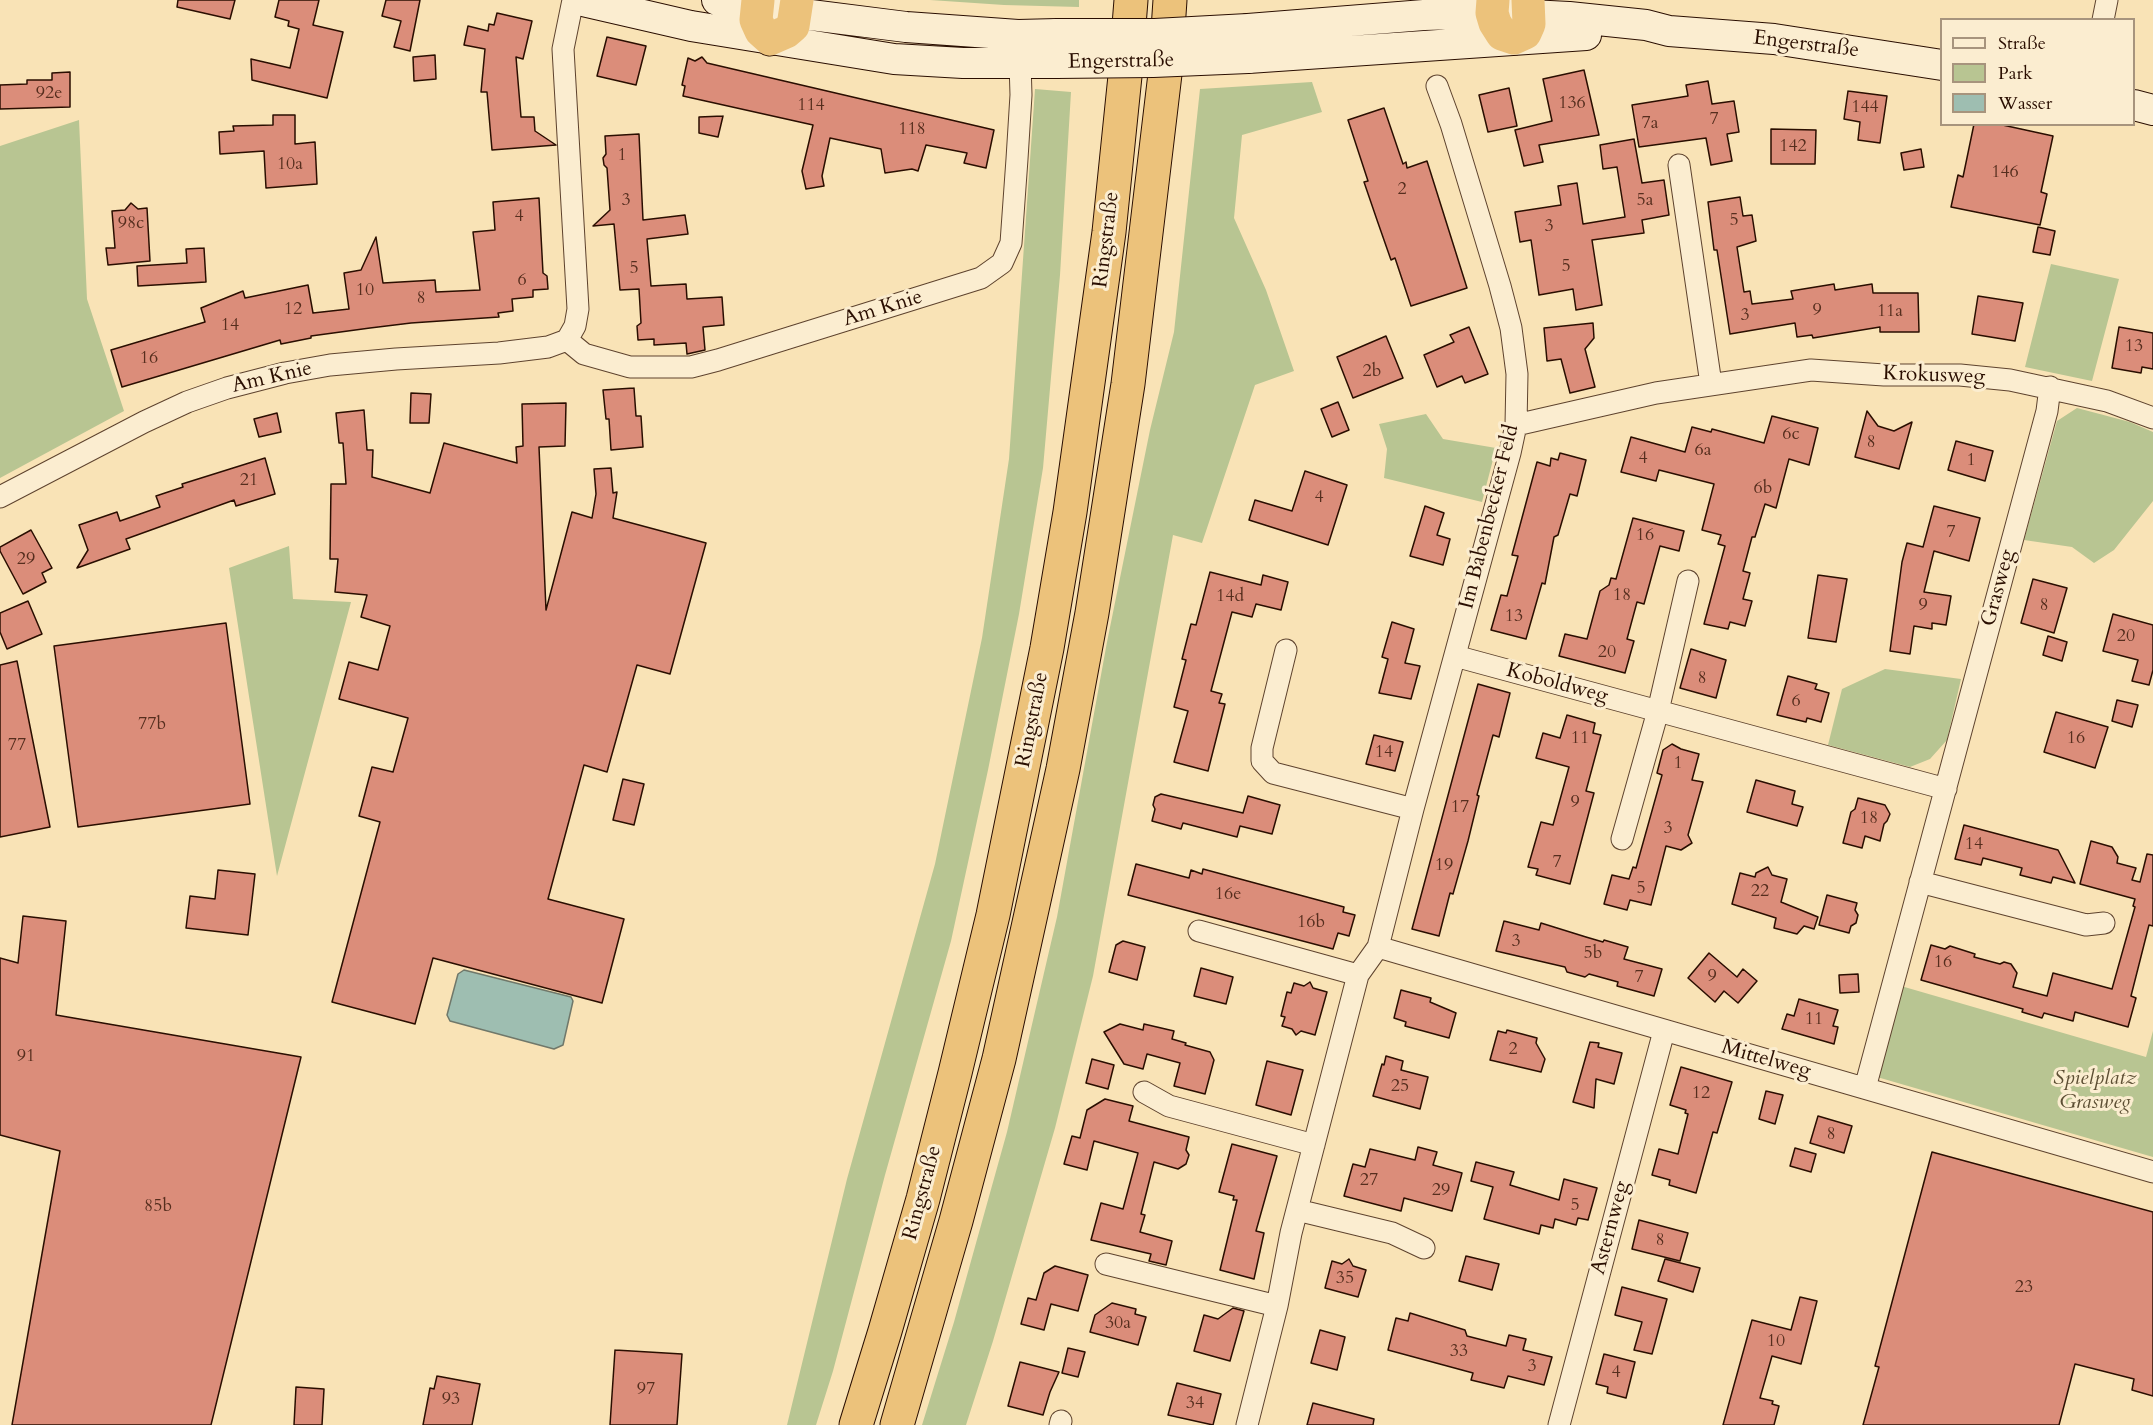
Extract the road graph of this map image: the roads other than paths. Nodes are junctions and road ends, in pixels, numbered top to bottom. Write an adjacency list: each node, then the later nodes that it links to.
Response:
1 (573, 0): 21 (street)
2 (578, 0): 12 (main road, Engerstraße)
3 (717, 0): 7 (main road, Engerstraße)
4 (1131, 0): 48 (highway, Ringstraße)
5 (1170, 0): 49 (highway, Ringstraße)
6 (2107, 0): 11 (street)
7 (757, 4): 8 (main road, Engerstraße); 12 (highway)
8 (797, 7): 12 (highway); 14 (main road, Engerstraße)
9 (1492, 7): 10 (highway); 13 (main road, Engerstraße)
10 (1524, 18): 13 (main road, Engerstraße); 16 (main road, Engerstraße)
11 (2103, 18)
12 (770, 39): 15 (main road, Engerstraße)
13 (1248, 43): 14 (main road, Engerstraße, bridge)
14 (1056, 49): 15 (main road, Engerstraße)
15 (1020, 63): 21 (street, Am Knie)
16 (1940, 65)
17 (1437, 86): 25 (street, Im Babenbecker Feld)
18 (2135, 106): 19 (main road)
19 (2153, 110)
20 (1679, 165): 22 (street)
21 (567, 340): 26 (street, Am Knie)
22 (1711, 384): 23 (street, Krokusweg); 25 (street, Krokusweg)
23 (2050, 387): 24 (street, Krokusweg); 31 (street, Grasweg)
24 (2153, 418)
25 (1516, 425): 29 (street, Im Babenbecker Feld)
26 (0, 497)
27 (1688, 581): 30 (street)
28 (1286, 650): 32 (street)
29 (1455, 656): 30 (street, Koboldweg); 32 (street, Im Babenbecker Feld)
30 (1658, 711): 31 (street, Koboldweg); 33 (street)
31 (1946, 789): 34 (street, Grasweg)
32 (1413, 809): 37 (street, Im Babenbecker Feld)
33 (1622, 839)
34 (1920, 882): 35 (street); 40 (street, Grasweg)
35 (2104, 923)
36 (1199, 931): 38 (street)
37 (1378, 947): 38 (street, Im Babenbecker Feld); 39 (street, Mittelweg)
38 (1358, 975): 42 (street, Im Babenbecker Feld)
39 (1664, 1031): 40 (street, Mittelweg); 51 (street, Asternweg)
40 (1865, 1088): 43 (street, Mittelweg)
41 (1144, 1092): 42 (street)
42 (1314, 1145): 44 (street, Im Babenbecker Feld)
43 (2153, 1172)
44 (1297, 1210): 45 (street); 47 (street, Im Babenbecker Feld)
45 (1424, 1248)
46 (1106, 1264): 47 (street)
47 (1276, 1306): 50 (street, Im Babenbecker Feld)
48 (856, 1425)
49 (897, 1425)
50 (1246, 1425)
51 (1559, 1425)

